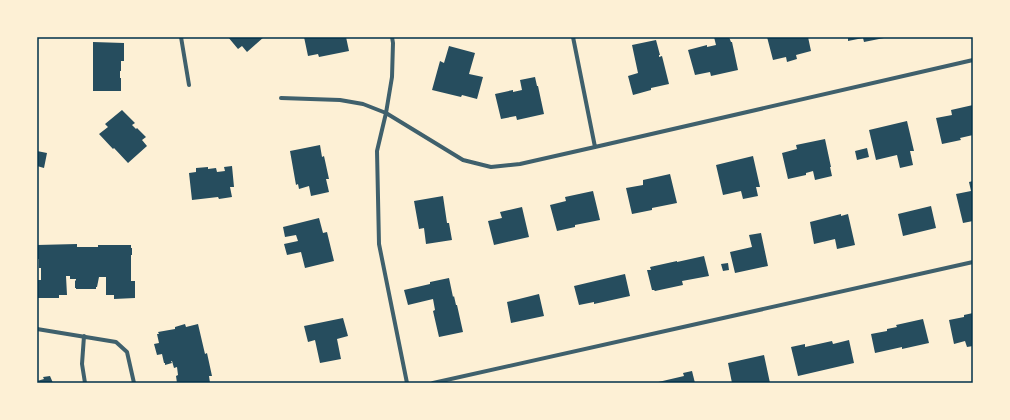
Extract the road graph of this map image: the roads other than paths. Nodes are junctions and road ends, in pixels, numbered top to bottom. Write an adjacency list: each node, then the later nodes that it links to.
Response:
1 (181, 37): 5 (street)
2 (392, 37): 7 (street)
3 (573, 37): 8 (street)
4 (973, 60): 8 (street)
5 (189, 85)
6 (281, 98): 7 (street)
7 (386, 113): 8 (street); 14 (street)
8 (595, 147)
9 (973, 262): 15 (street)
10 (37, 329): 11 (street)
11 (84, 336): 12 (street); 13 (street)
12 (85, 383)
13 (134, 383)
14 (407, 383)
15 (433, 383)

